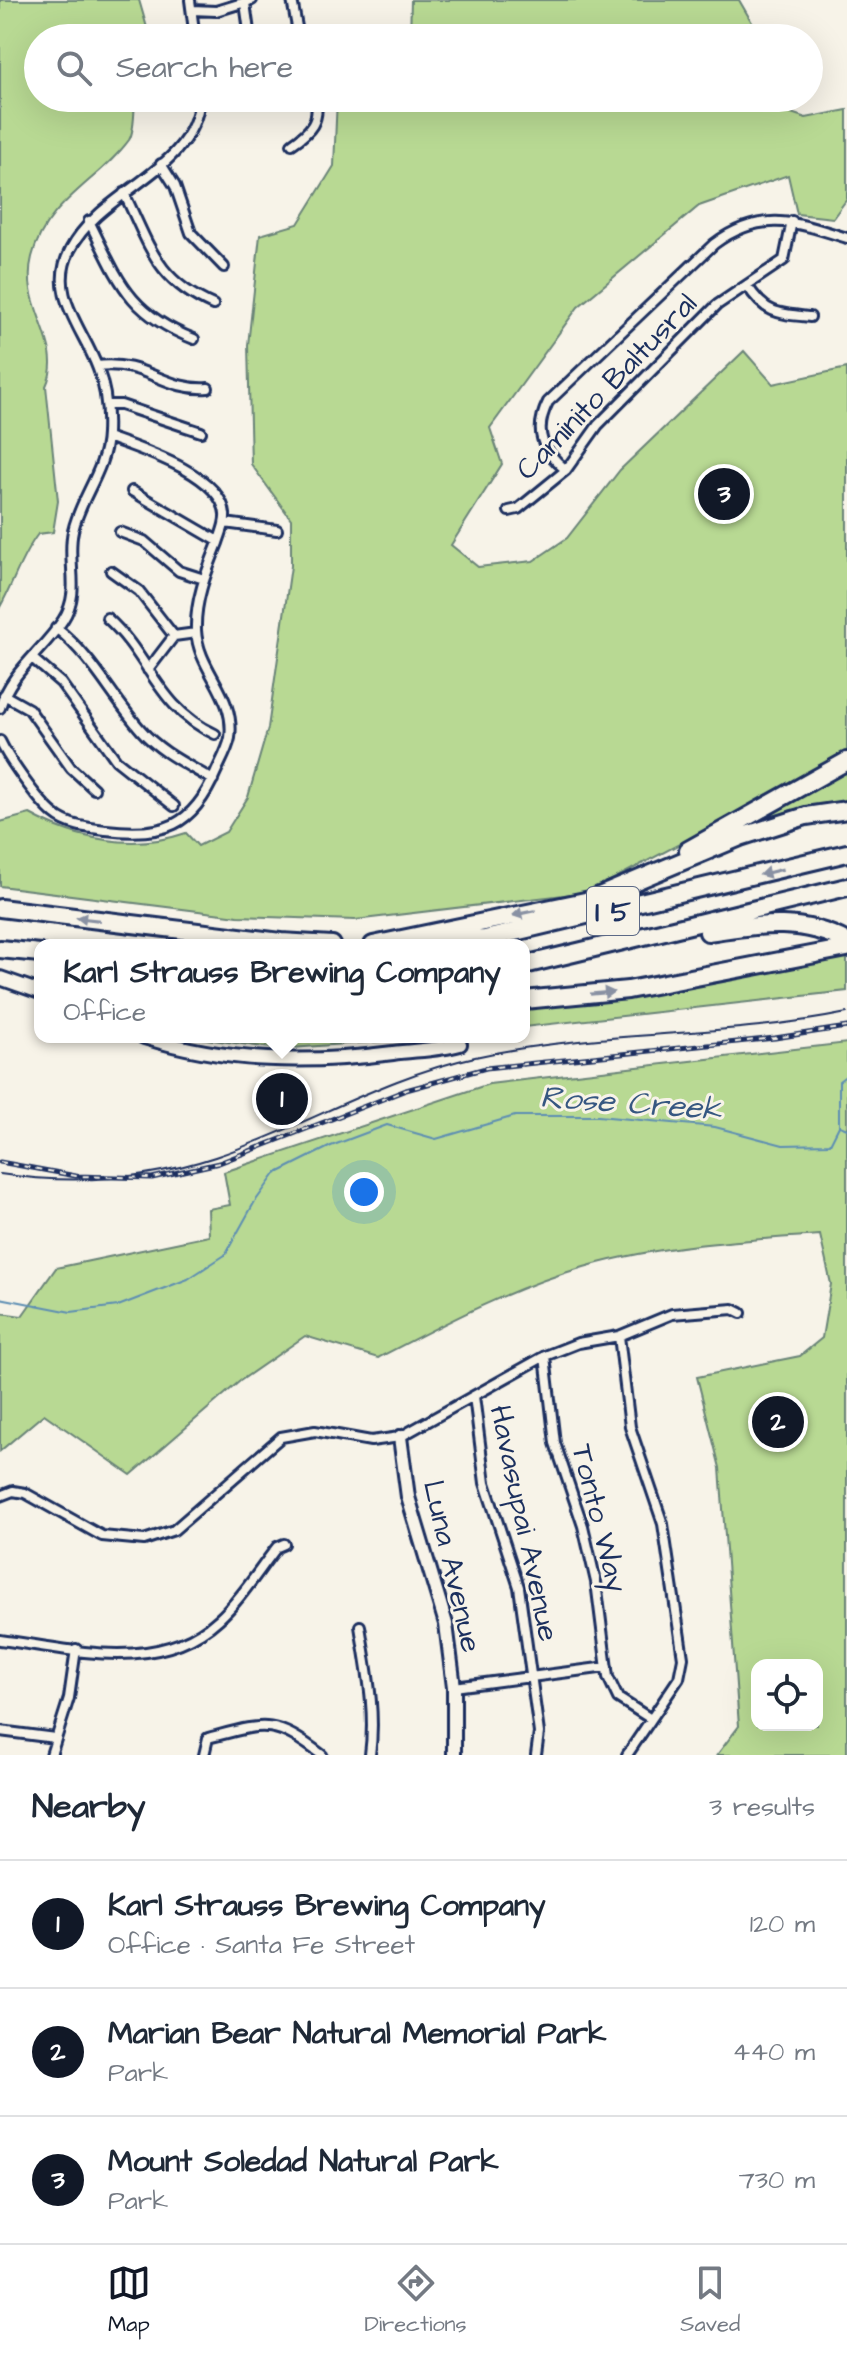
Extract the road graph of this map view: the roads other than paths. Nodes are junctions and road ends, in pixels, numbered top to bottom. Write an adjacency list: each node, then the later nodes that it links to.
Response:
1 (190, 0): 4 (street)
2 (292, 0): 7 (street)
3 (249, 2): 4 (street); 6 (street)
4 (192, 10): 5 (street)
5 (194, 24)
6 (250, 24)
7 (296, 24)
8 (196, 112): 11 (street)
9 (316, 112): 10 (street)
10 (292, 144)
11 (161, 164): 12 (street); 16 (street)
12 (124, 193): 13 (street); 18 (street)
13 (89, 221): 20 (street); 21 (street)
14 (792, 221): 15 (street); 17 (street, Caminito Baltusral); 26 (street)
15 (847, 238)
16 (224, 267)
17 (747, 285): 19 (street); 26 (street, Caminito Baltusral)
18 (213, 305)
19 (810, 317)
20 (194, 339)
21 (97, 366): 22 (street); 23 (street)
22 (208, 388)
23 (107, 405): 24 (street); 25 (street)
24 (201, 432)
25 (107, 437): 29 (street); 36 (street)
26 (566, 470): 28 (street, Caminito Baltusral)
27 (132, 491): 32 (street)
28 (509, 511)
29 (225, 523): 30 (street); 32 (street)
30 (277, 530)
31 (120, 532): 34 (street)
32 (218, 541): 34 (street)
33 (111, 571): 38 (street)
34 (204, 579): 37 (street)
35 (107, 618): 40 (street)
36 (56, 628): 39 (street); 46 (street)
37 (196, 633): 38 (street); 46 (street)
38 (174, 636): 40 (street)
39 (32, 658): 41 (street); 48 (street)
40 (148, 670): 43 (street)
41 (4, 695): 42 (street); 47 (street)
42 (0, 708)
43 (215, 734)
44 (0, 741): 46 (street)
45 (847, 761): 52 (highway)
46 (213, 780)
47 (94, 789)
48 (174, 806)
49 (847, 810): 52 (highway)
50 (847, 853): 56 (highway, I 5, one-way to 56)
51 (847, 887): 57 (highway, I 5)
52 (601, 896): 55 (highway, one-way to 55)
53 (0, 908): 54 (highway, one-way to 53)
54 (256, 939)
55 (402, 939)
56 (485, 939)
57 (635, 941): 58 (highway); 62 (highway, I 5)
58 (847, 942)
59 (847, 948): 65 (highway, one-way to 59)
60 (0, 949): 61 (highway)
61 (34, 952)
62 (530, 964)
63 (0, 978): 64 (street)
64 (34, 990)
65 (530, 999)
66 (168, 1043): 67 (street)
67 (460, 1044)
68 (741, 1313): 69 (street)
69 (619, 1336): 70 (street); 81 (street)
70 (545, 1356): 71 (street); 78 (street, Tonto Way)
71 (474, 1396): 72 (street); 79 (street, Havasupai Avenue)
72 (400, 1437): 73 (street); 80 (street, Luna Avenue)
73 (0, 1496)
74 (284, 1544): 77 (street)
75 (360, 1626): 87 (street)
76 (0, 1640): 77 (street)
77 (76, 1649): 83 (street)
78 (607, 1667): 79 (street); 81 (street, Tonto Way)
79 (532, 1677): 80 (street); 89 (street, Havasupai Avenue)
80 (454, 1687): 88 (street, Luna Avenue)
81 (651, 1719): 90 (street)
82 (0, 1731): 83 (street)
83 (55, 1738): 85 (street)
84 (204, 1751): 86 (street)
85 (51, 1755)
86 (322, 1755)
87 (370, 1755)
88 (454, 1755)
89 (536, 1755)
90 (627, 1755)

